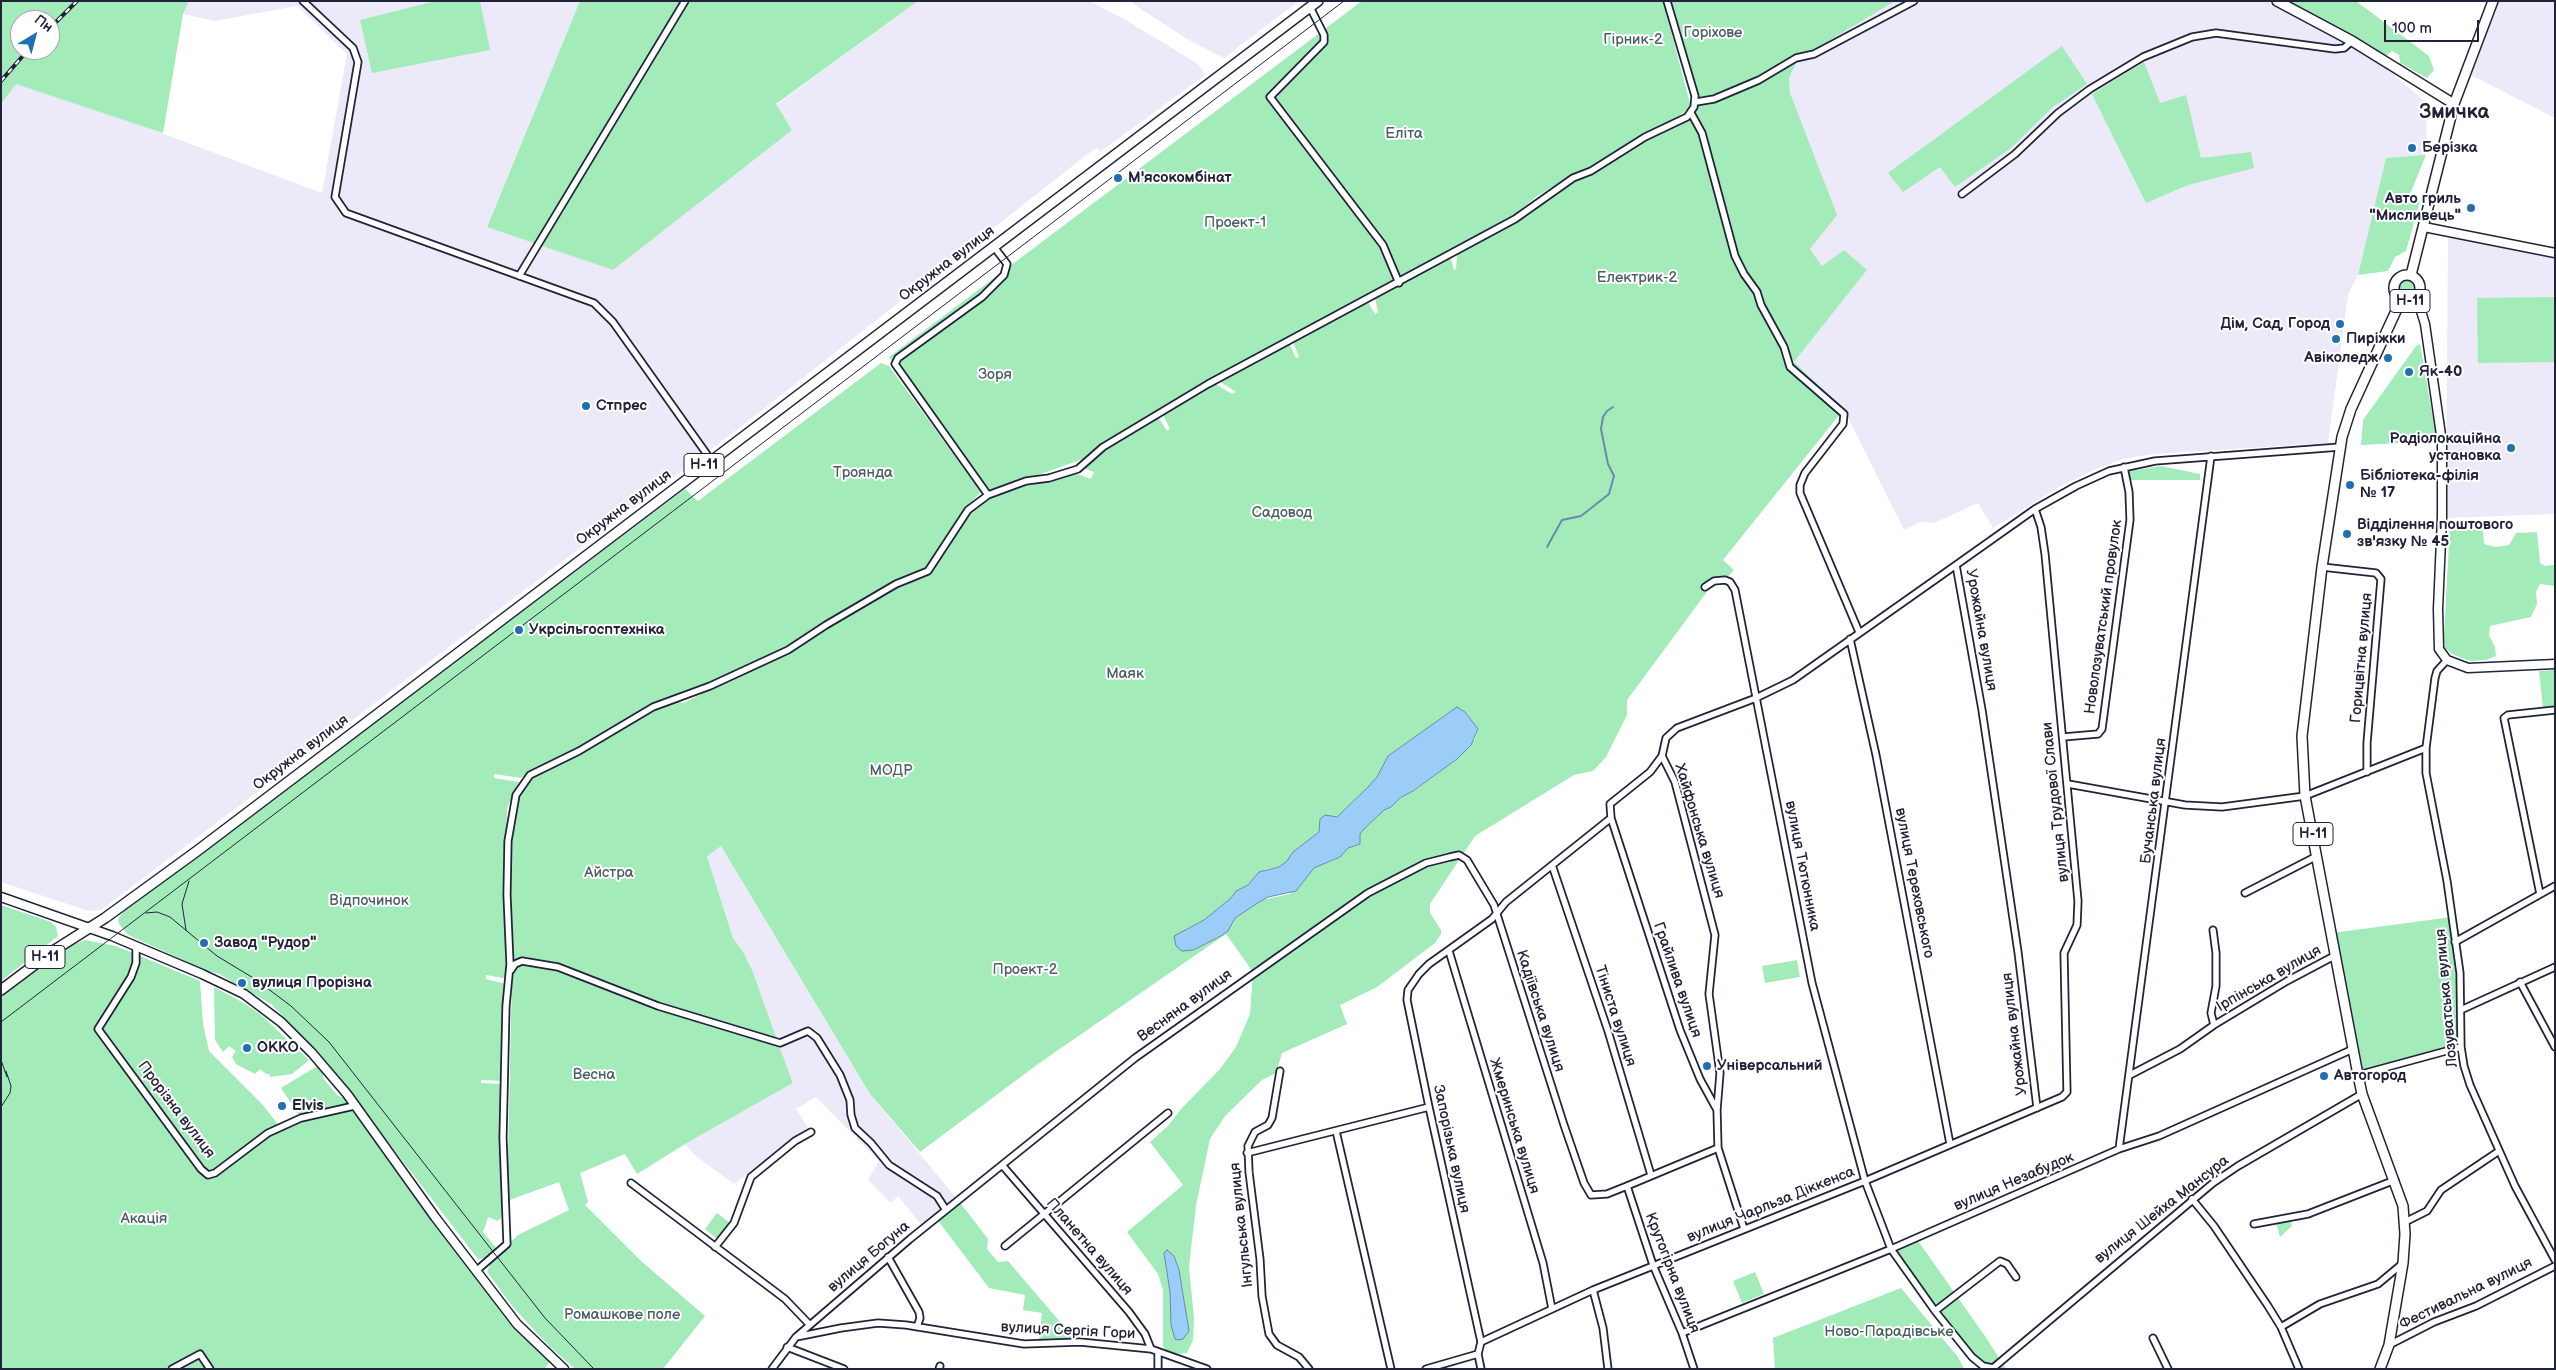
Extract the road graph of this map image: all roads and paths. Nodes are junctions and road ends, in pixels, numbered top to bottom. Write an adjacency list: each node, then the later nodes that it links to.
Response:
1 (303, 1): 17 (street)
2 (685, 1): 17 (street)
3 (1667, 1): 9 (street)
4 (1914, 1): 9 (street)
5 (2277, 1): 8 (main road)
6 (2493, 1): 10 (main road)
7 (1314, 4): 14 (main road, Окружна вулиця / Н-11); 18 (street)
8 (2352, 42): 10 (main road); 12 (street)
9 (1696, 102): 11 (street)
10 (2454, 104): 13 (main road, Н-11)
11 (1692, 113): 18 (street); 30 (street)
12 (1962, 194)
13 (2424, 227): 15 (main road); 16 (main road, Н-11)
14 (994, 247): 23 (main road, Окружна вулиця / Н-11); 25 (street)
15 (2555, 253)
16 (2411, 274): 19 (main road, Н-11); 20 (main road, Н-11)
17 (518, 276): 23 (street)
18 (1400, 283): 25 (street)
19 (2417, 298): 20 (main road, Н-11); 32 (main road)
20 (2401, 300): 21 (main road, Н-11)
21 (2340, 447): 22 (street, Урожайна вулиця); 28 (main road, Н-11)
22 (2211, 456): 24 (street, Урожайна вулиця); 42 (street, Бучанська вулиця)
23 (711, 460): 52 (main road, Окружна вулиця / Н-11)
24 (2124, 467): 26 (street, Урожайна вулиця); 36 (street, Новолозуватський провулок)
25 (988, 495): 59 (street)
26 (2035, 510): 27 (street, Урожайна вулиця); 36 (street, вулиця Трудової Слави)
27 (1956, 565): 30 (street); 74 (street, Урожайна вулиця)
28 (2322, 568): 39 (street, Горицвітна вулиця); 41 (main road, Н-11)
29 (1705, 586): 34 (street, вулиця Тютюнника)
30 (1859, 632): 31 (street)
31 (1850, 639): 34 (street, Хайфонська вулиця); 79 (street, вулиця Тереховського)
32 (2447, 660): 33 (main road); 37 (street, Лозуватська вулиця)
33 (2555, 664)
34 (1756, 698): 38 (street, Хайфонська вулиця); 87 (street, вулиця Тютюнника)
35 (2555, 710): 49 (street)
36 (2063, 737): 40 (street, вулиця Трудової Слави)
37 (2426, 748): 39 (street); 54 (street, Лозуватська вулиця)
38 (1662, 756): 43 (street); 75 (street, Хайфонська вулиця)
39 (2367, 772): 41 (street)
40 (2068, 784): 42 (street); 70 (street, вулиця Трудової Слави)
41 (2306, 796): 42 (street); 45 (main road, Н-11)
42 (2166, 802): 68 (street, Бучанська вулиця)
43 (1610, 818): 46 (street); 75 (street, Грайлива вулиця)
44 (1459, 855): 51 (street, Кадіївська вулиця); 84 (street, Весняна вулиця)
45 (2318, 856): 48 (street); 57 (main road, Н-11)
46 (1552, 865): 51 (street); 85 (street, Тіниста вулиця)
47 (2555, 886): 49 (street)
48 (2245, 893)
49 (2540, 894): 54 (street)
50 (1, 897): 52 (main road)
51 (1496, 914): 56 (street); 89 (street, Кадіївська вулиця)
52 (90, 928): 55 (main road); 61 (main road, Н-11)
53 (2213, 930): 63 (street, Ірпінська вулиця)
54 (2456, 942): 62 (street, Лозуватська вулиця)
55 (136, 946): 72 (main road); 72 (street, Прорізна вулиця)
56 (1449, 951): 73 (street, Запорізька вулиця); 107 (street, Жмеринська вулиця)
57 (2336, 955): 63 (street, Ірпінська вулиця); 66 (main road, Н-11)
58 (2555, 967): 60 (street)
59 (509, 974): 91 (street); 104 (street)
60 (2520, 982): 62 (street); 65 (street)
61 (1, 990)
62 (2462, 1009): 64 (street, Лозуватська вулиця)
63 (2214, 1025): 68 (street, Ірпінська вулиця)
64 (2461, 1047): 69 (street); 82 (street, Лозуватська вулиця)
65 (2555, 1048)
66 (2353, 1049): 69 (main road, Н-11); 81 (street, вулиця Незабудок)
67 (1280, 1071): 83 (street, Інгульська вулиця)
68 (2130, 1075): 81 (street, Бучанська вулиця)
69 (2358, 1075): 71 (main road, Н-11)
70 (2069, 1090): 74 (street, вулиця Чарльза Діккенса)
71 (2362, 1094): 86 (main road, Н-11); 90 (street, вулиця Шейха Мансура)
72 (354, 1106): 104 (main road)
73 (1429, 1107): 77 (street); 115 (street, Запорізька вулиця)
74 (2037, 1108): 79 (street, вулиця Чарльза Діккенса)
75 (1718, 1110): 80 (street)
76 (1168, 1113): 92 (street)
77 (1336, 1131): 83 (street); 130 (street)
78 (811, 1132): 97 (street)
79 (1950, 1144): 87 (street, вулиця Чарльза Діккенса)
80 (1718, 1148): 85 (street); 95 (street)
81 (2118, 1149): 98 (street, вулиця Незабудок)
82 (2499, 1151): 93 (street); 100 (street, Лозуватська вулиця)
83 (1247, 1153): 129 (street, Інгульська вулиця)
84 (1002, 1165): 91 (street, Весняна вулиця); 92 (street, Планетна вулиця)
85 (1651, 1175): 89 (street)
86 (2395, 1180): 93 (main road, Н-11); 94 (street)
87 (1865, 1181): 95 (street, вулиця Чарльза Діккенса); 98 (street, вулиця Тютюнника)
88 (631, 1183): 97 (street)
89 (1627, 1186): 102 (street, Крутогірна вулиця)
90 (2192, 1200): 111 (street); 121 (street, вулиця Шейха Мансура)
91 (946, 1210): 99 (street, вулиця Богуна)
92 (1044, 1215): 96 (street); 118 (street, Планетна вулиця)
93 (2404, 1222): 101 (main road, Н-11)
94 (2254, 1224)
95 (1744, 1229): 102 (street, вулиця Чарльза Діккенса)
96 (1005, 1246)
97 (715, 1248): 109 (street)
98 (1891, 1249): 108 (street, вулиця Тютюнника); 112 (street, вулиця Незабудок)
99 (888, 1258): 109 (street, вулиця Богуна); 110 (street)
100 (2555, 1260)
101 (2403, 1263): 111 (street); 116 (main road, Н-11)
102 (1653, 1265): 106 (street, вулиця Чарльза Діккенса); 112 (street, Крутогірна вулиця)
103 (2555, 1266): 116 (street, Фестивальна вулиця)
104 (476, 1271): 124 (main road)
105 (2016, 1277): 108 (street)
106 (1593, 1290): 107 (street, вулиця Чарльза Діккенса); 133 (street)
107 (1552, 1309): 115 (street, вулиця Чарльза Діккенса)
108 (1935, 1311): 121 (street, вулиця Тютюнника)
109 (809, 1324): 113 (street, вулиця Богуна)
110 (917, 1327): 113 (street, вулиця Сергія Гори); 118 (street, вулиця Сергія Гори)
111 (2281, 1327): 136 (street)
112 (1682, 1333): 134 (street, Крутогірна вулиця)
113 (796, 1337): 117 (street)
114 (2153, 1338): 135 (street)
115 (1481, 1342): 120 (street, Запорізька вулиця)
116 (2389, 1345): 137 (main road, Н-11)
117 (787, 1347): 125 (street); 126 (street)
118 (1151, 1349): 119 (street, вулиця Сергія Гори)
119 (1158, 1352): 127 (street); 128 (street)
120 (1478, 1354): 131 (street); 132 (street, Запорізька вулиця)
121 (1993, 1368)
122 (172, 1369): 123 (street)
123 (210, 1369)
124 (564, 1369)
125 (772, 1369)
126 (844, 1369)
127 (1158, 1369)
128 (1207, 1369)
129 (1308, 1369)
130 (1391, 1369)
131 (1426, 1369)
132 (1481, 1369)
133 (1608, 1369)
134 (1694, 1369)
135 (2168, 1369)
136 (2299, 1369)
137 (2380, 1369)

